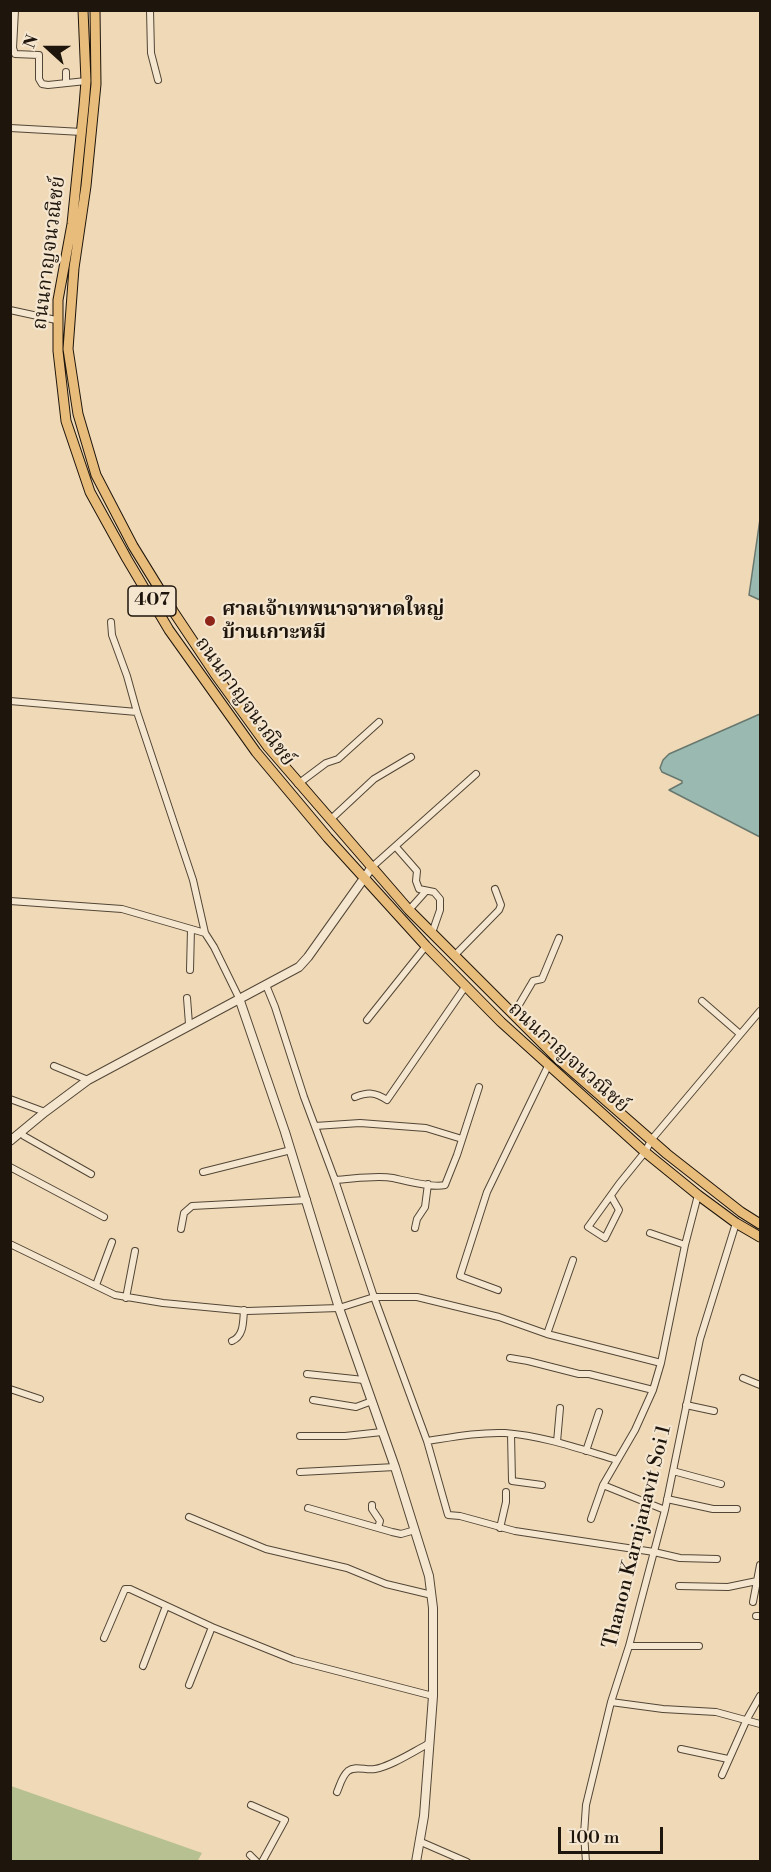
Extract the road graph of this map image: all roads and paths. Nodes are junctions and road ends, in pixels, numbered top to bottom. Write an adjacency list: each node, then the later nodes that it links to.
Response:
1 (15, 10): 5 (street)
2 (84, 10): 7 (main road, ถนนกาญจนวณิชย์ / 407)
3 (95, 10): 20 (main road, ถนนกาญจนวณิชย์ / 407)
4 (150, 10): 8 (street)
5 (12, 48): 9 (street)
6 (66, 72): 9 (street)
7 (86, 81): 9 (street); 11 (main road, ถนนกาญจนวณิชย์ / 407)
8 (158, 81)
9 (66, 83)
10 (10, 128): 11 (street)
11 (82, 132): 13 (main road, ถนนกาญจนวณิชย์ / 407)
12 (10, 310): 13 (street)
13 (57, 320): 24 (main road, ถนนกาญจนวณิชย์ / 407)
14 (111, 622): 16 (street)
15 (10, 701): 16 (street)
16 (137, 712): 30 (street)
17 (379, 722): 20 (street)
18 (411, 757): 21 (street)
19 (476, 774): 22 (street)
20 (298, 784): 21 (main road, ถนนกาญจนวณิชย์ / 407)
21 (330, 820): 23 (main road, ถนนกาญจนวณิชย์ / 407)
22 (396, 846): 23 (street); 26 (street)
23 (372, 867): 24 (street); 28 (main road, ถนนกาญจนวณิชย์ / 407)
24 (365, 878): 33 (main road, ถนนกาญจนวณิชย์ / 407); 36 (street)
25 (495, 889): 34 (street)
26 (426, 891): 28 (street); 31 (street)
27 (11, 902): 29 (street)
28 (409, 910): 31 (main road, ถนนกาญจนวณิชย์ / 407)
29 (191, 929): 30 (street); 35 (street)
30 (205, 933): 39 (street)
31 (432, 933): 34 (main road, ถนนกาญจนวณิชย์ / 407)
32 (559, 938): 42 (street)
33 (426, 946): 37 (main road, ถนนกาญจนวณิชย์ / 407); 43 (street)
34 (454, 956): 42 (main road, ถนนกาญจนวณิชย์ / 407)
35 (190, 970)
36 (266, 985): 39 (street); 53 (street)
37 (465, 987): 47 (main road, ถนนกาญจนวณิชย์ / 407); 50 (street)
38 (187, 998): 44 (street)
39 (239, 998): 44 (street); 58 (street)
40 (702, 1001): 45 (street)
41 (760, 1011): 45 (street)
42 (513, 1015): 56 (main road, ถนนกาญจนวณิชย์ / 407)
43 (367, 1020)
44 (189, 1024): 48 (street)
45 (740, 1034): 56 (street)
46 (54, 1066): 48 (street)
47 (548, 1066): 59 (main road, ถนนกาญจนวณิชย์); 81 (street)
48 (88, 1080): 52 (street)
49 (479, 1087): 55 (street)
50 (355, 1097)
51 (10, 1099): 52 (street)
52 (45, 1112): 54 (street)
53 (315, 1126): 55 (street); 63 (street)
54 (21, 1132): 57 (street); 62 (street)
55 (462, 1139): 64 (street)
56 (652, 1139): 59 (street); 70 (main road, ถนนกาญจนวณิชย์)
57 (10, 1141)
58 (291, 1150): 61 (street); 67 (street)
59 (645, 1152): 65 (main road, ถนนกาญจนวณิชย์); 66 (street)
60 (10, 1167): 68 (street)
61 (203, 1172)
62 (91, 1174)
63 (335, 1180): 64 (street); 82 (street)
64 (428, 1184): 71 (street)
65 (698, 1195): 69 (main road, ถนนกาญจนวณิชย์); 77 (street)
66 (611, 1196): 66 (street)
67 (307, 1200): 72 (street); 84 (street)
68 (104, 1217)
69 (736, 1223): 74 (main road, ถนนกาญจนวณิชย์); 99 (street, Thanon Karnjanavit Soi 1)
70 (760, 1224)
71 (415, 1228)
72 (181, 1229)
73 (650, 1233): 77 (street)
74 (760, 1237)
75 (112, 1242): 80 (street)
76 (10, 1244): 80 (street)
77 (685, 1245): 89 (street)
78 (135, 1251): 83 (street)
79 (573, 1260): 86 (street)
80 (96, 1285): 83 (street)
81 (498, 1290)
82 (374, 1297): 84 (street); 86 (street); 106 (street)
83 (126, 1298): 85 (street)
84 (339, 1308): 85 (street); 92 (street)
85 (244, 1310): 87 (street)
86 (547, 1334): 89 (street)
87 (231, 1341)
88 (510, 1358): 95 (street)
89 (661, 1363): 95 (street)
90 (307, 1374): 92 (street)
91 (742, 1378): 93 (street)
92 (364, 1380): 98 (street)
93 (760, 1385)
94 (10, 1389): 96 (street)
95 (653, 1390): 109 (street)
96 (40, 1399)
97 (313, 1400): 98 (street)
98 (372, 1401): 103 (street)
99 (686, 1405): 101 (street); 112 (street, Thanon Karnjanavit Soi 1)
100 (560, 1408): 107 (street)
101 (714, 1411)
102 (599, 1412): 108 (street)
103 (382, 1432): 105 (street); 110 (street)
104 (511, 1434): 106 (street); 107 (street); 114 (street)
105 (300, 1436)
106 (427, 1441): 125 (street)
107 (557, 1442): 108 (street)
108 (586, 1451): 109 (street)
109 (617, 1460): 115 (street)
110 (395, 1467): 111 (street); 126 (street)
111 (300, 1472)
112 (673, 1472): 113 (street); 117 (street, Thanon Karnjanavit Soi 1)
113 (721, 1484)
114 (542, 1485)
115 (603, 1485): 121 (street); 123 (street)
116 (506, 1492): 125 (street)
117 (667, 1499): 120 (street); 121 (street, Thanon Karnjanavit Soi 1)
118 (372, 1505): 124 (street)
119 (308, 1508): 124 (street)
120 (737, 1509)
121 (665, 1510): 127 (street, Thanon Karnjanavit Soi 1)
122 (189, 1517): 132 (street)
123 (591, 1519)
124 (378, 1528): 126 (street)
125 (500, 1528): 127 (street)
126 (415, 1530): 132 (street)
127 (654, 1552): 128 (street); 137 (street, Thanon Karnjanavit Soi 1)
128 (717, 1559)
129 (760, 1565): 130 (street)
130 (757, 1581): 131 (street); 133 (street)
131 (679, 1586)
132 (432, 1595): 141 (street)
133 (753, 1602)
134 (166, 1606): 135 (street); 136 (street); 139 (street)
135 (212, 1627): 140 (street); 141 (street)
136 (104, 1638)
137 (629, 1646): 138 (street); 143 (street, Thanon Karnjanavit Soi 1)
138 (699, 1646)
139 (143, 1666)
140 (189, 1684)
141 (433, 1696): 146 (street)
142 (760, 1696): 144 (street)
143 (611, 1702): 144 (street); 158 (street, Thanon Karnjanavit Soi 1)
144 (747, 1719): 145 (street); 148 (street)
145 (760, 1724)
146 (430, 1743): 150 (street); 152 (street)
147 (681, 1749): 148 (street)
148 (728, 1759): 149 (street)
149 (722, 1775)
150 (337, 1792)
151 (251, 1805): 155 (street)
152 (421, 1842): 156 (street); 157 (street)
153 (250, 1855): 154 (street)
154 (257, 1862)
155 (262, 1862)
156 (416, 1862)
157 (467, 1862)
158 (586, 1862)

